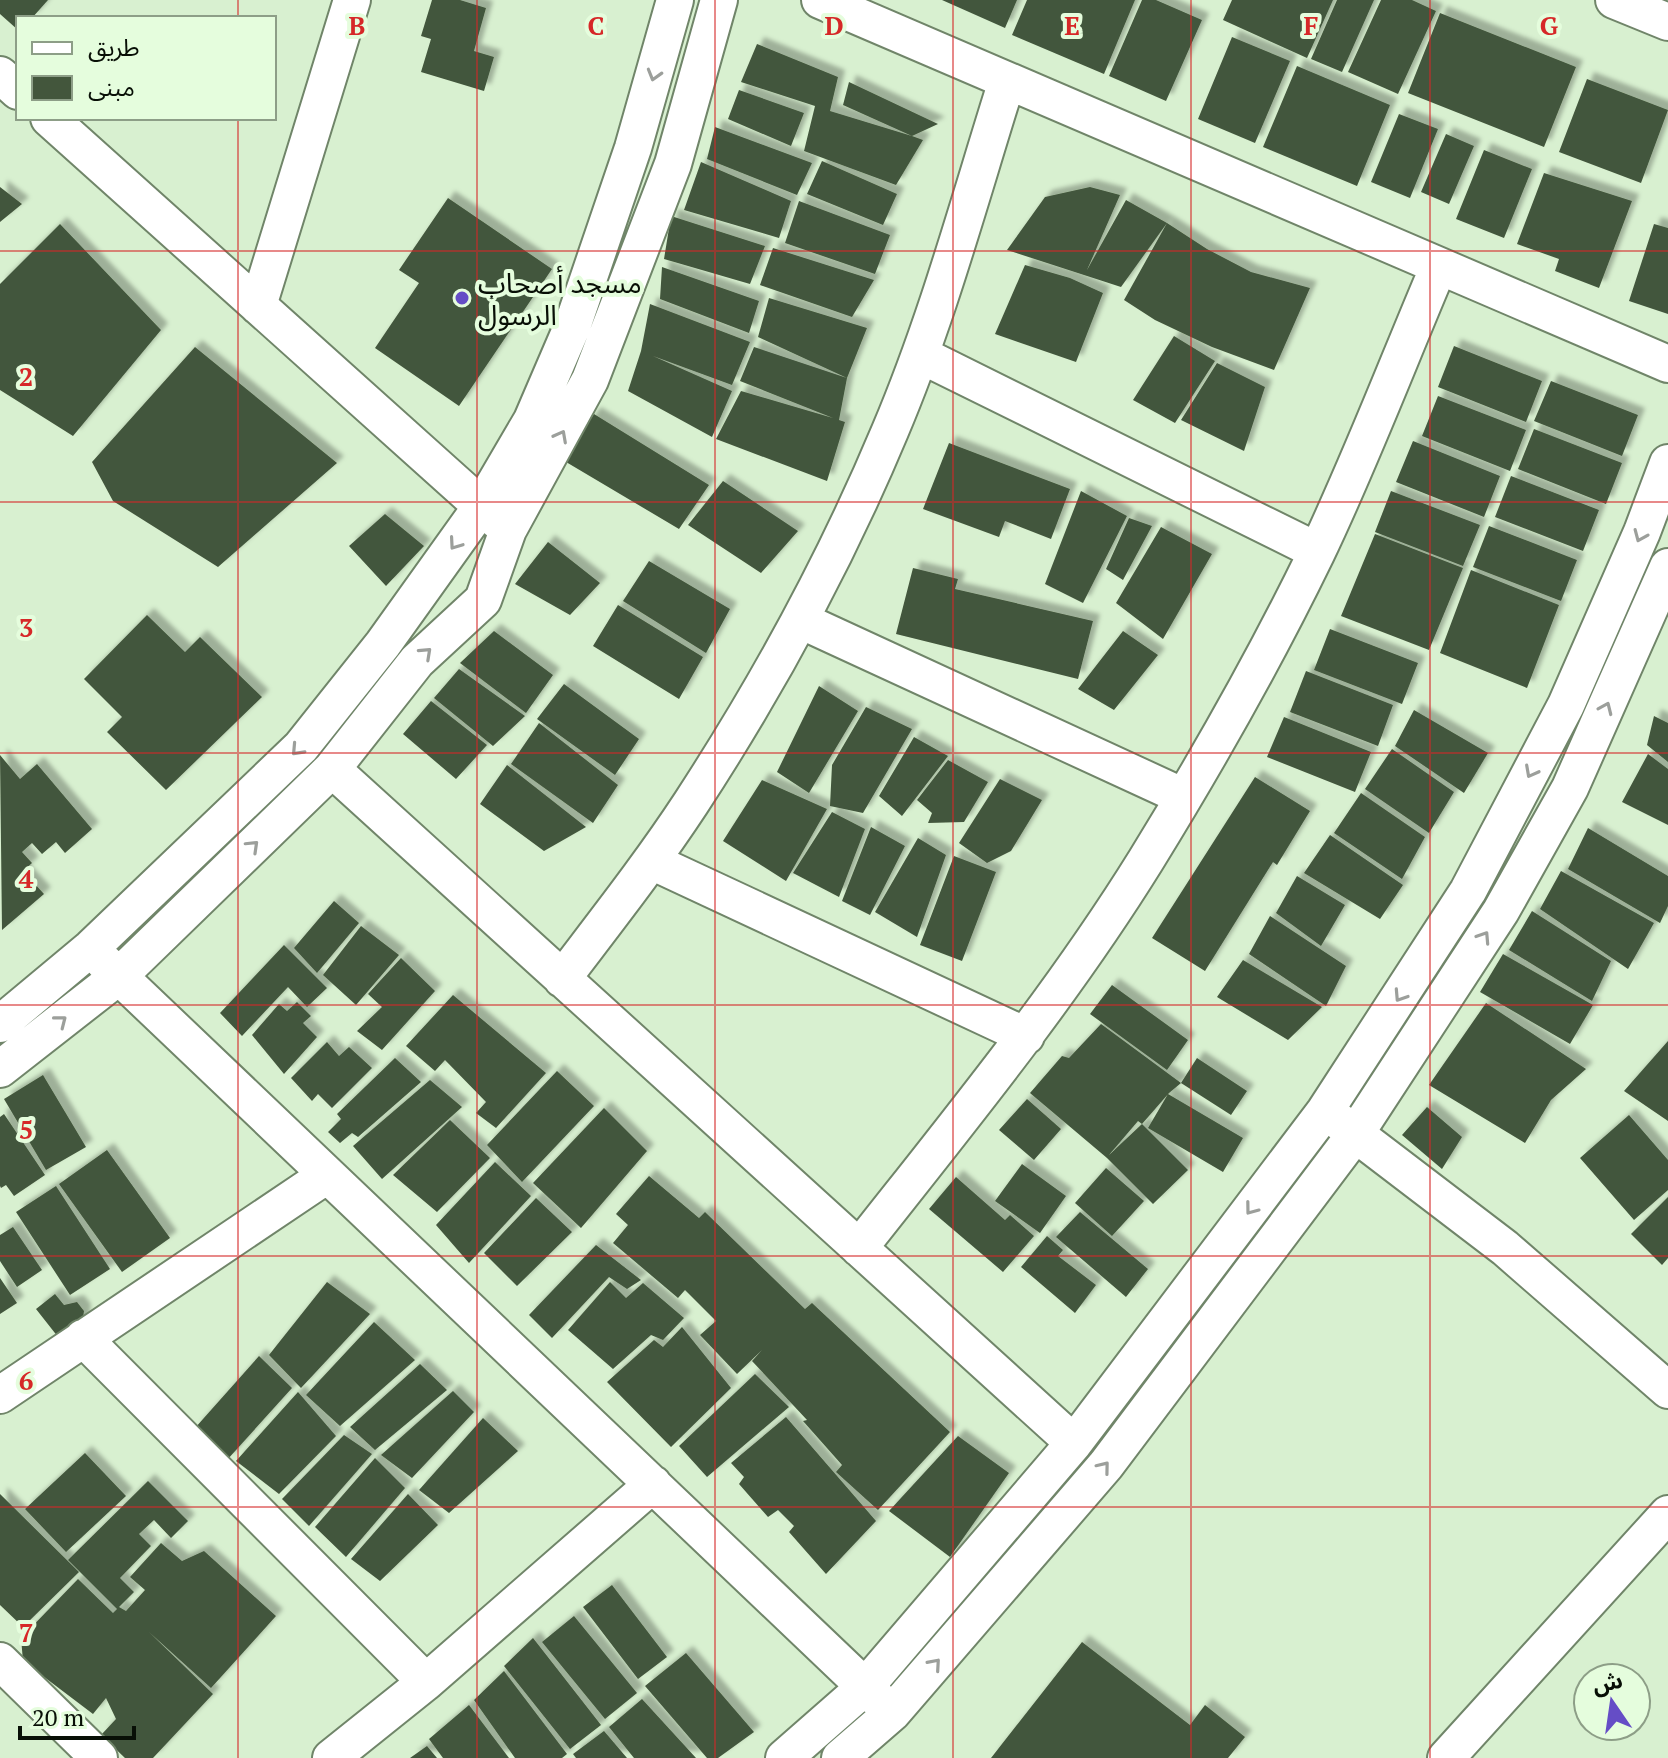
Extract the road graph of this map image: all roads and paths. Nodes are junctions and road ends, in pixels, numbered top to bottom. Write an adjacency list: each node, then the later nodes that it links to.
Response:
1 (675, 0): 16 (street, one-way to 16)
2 (719, 0): 16 (street, one-way to 2)
3 (820, 0): 8 (street)
4 (1614, 0): 6 (street)
5 (342, 11): 12 (street)
6 (1668, 22)
7 (0, 75): 9 (street)
8 (1007, 81): 11 (street); 13 (street)
9 (16, 89)
10 (51, 120): 12 (street)
11 (1439, 266): 14 (street); 17 (street)
12 (258, 306): 16 (street)
13 (921, 355): 17 (street); 19 (street)
14 (1668, 364)
15 (1668, 463): 29 (street, one-way to 29)
16 (495, 518): 20 (street, one-way to 16); 23 (street, one-way to 23)
17 (1317, 551): 21 (street)
18 (1668, 567): 30 (street, one-way to 18)
19 (800, 620): 21 (street); 22 (street)
20 (332, 769): 24 (street, one-way to 20); 25 (street)
21 (1184, 797): 27 (street)
22 (651, 861): 25 (street); 27 (street)
23 (91, 948): 24 (street); 26 (street)
24 (119, 976): 28 (street, one-way to 24); 31 (street)
25 (562, 979): 32 (street)
26 (0, 1024)
27 (1026, 1036): 32 (street)
28 (0, 1069)
29 (1325, 1111): 30 (street); 36 (street, one-way to 36)
30 (1356, 1133): 34 (street); 42 (street, one-way to 30)
31 (327, 1175): 33 (street); 37 (street)
32 (859, 1248): 36 (street)
33 (83, 1338): 35 (street); 40 (street)
34 (1668, 1390)
35 (0, 1395)
36 (1074, 1443): 41 (street)
37 (653, 1484): 40 (street); 41 (street)
38 (1668, 1514): 47 (street)
39 (0, 1661): 43 (street)
40 (426, 1682): 44 (street)
41 (865, 1687): 42 (street); 45 (street)
42 (892, 1713): 46 (street)
43 (99, 1758)
44 (331, 1758)
45 (784, 1758)
46 (840, 1758)
47 (1446, 1758)

